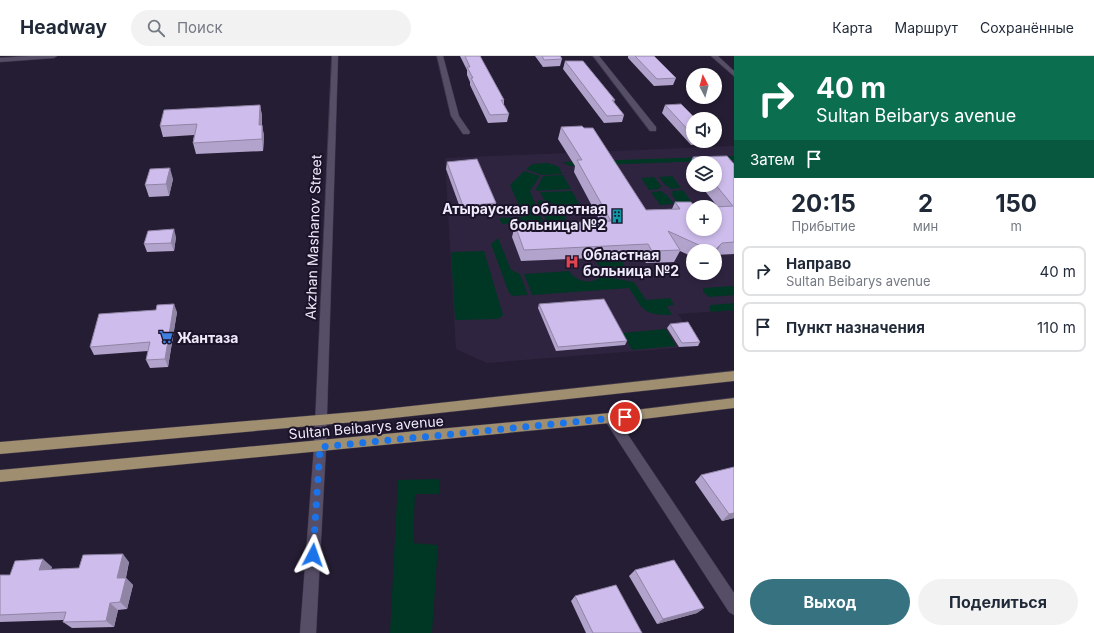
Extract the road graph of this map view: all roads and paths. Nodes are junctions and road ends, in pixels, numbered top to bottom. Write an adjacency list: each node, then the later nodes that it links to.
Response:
1 (54, 56): 6 (street)
2 (335, 56): 13 (street, Akzhan Mashanov Street)
3 (440, 56): 9 (street)
4 (596, 56): 8 (street)
5 (714, 56): 7 (street)
6 (0, 60)
7 (734, 74)
8 (653, 129)
9 (466, 132)
10 (734, 376): 13 (main road, Sultan Beibarys avenue)
11 (734, 403): 12 (main road, Sultan Beibarys avenue)
12 (610, 418): 14 (main road, Sultan Beibarys avenue); 17 (street)
13 (320, 420): 14 (street, Akzhan Mashanov Street); 15 (main road, Sultan Beibarys avenue)
14 (320, 447): 16 (main road, Sultan Beibarys avenue); 18 (street, Akzhan Mashanov Street)
15 (0, 448)
16 (0, 476)
17 (734, 607)
18 (308, 633)

